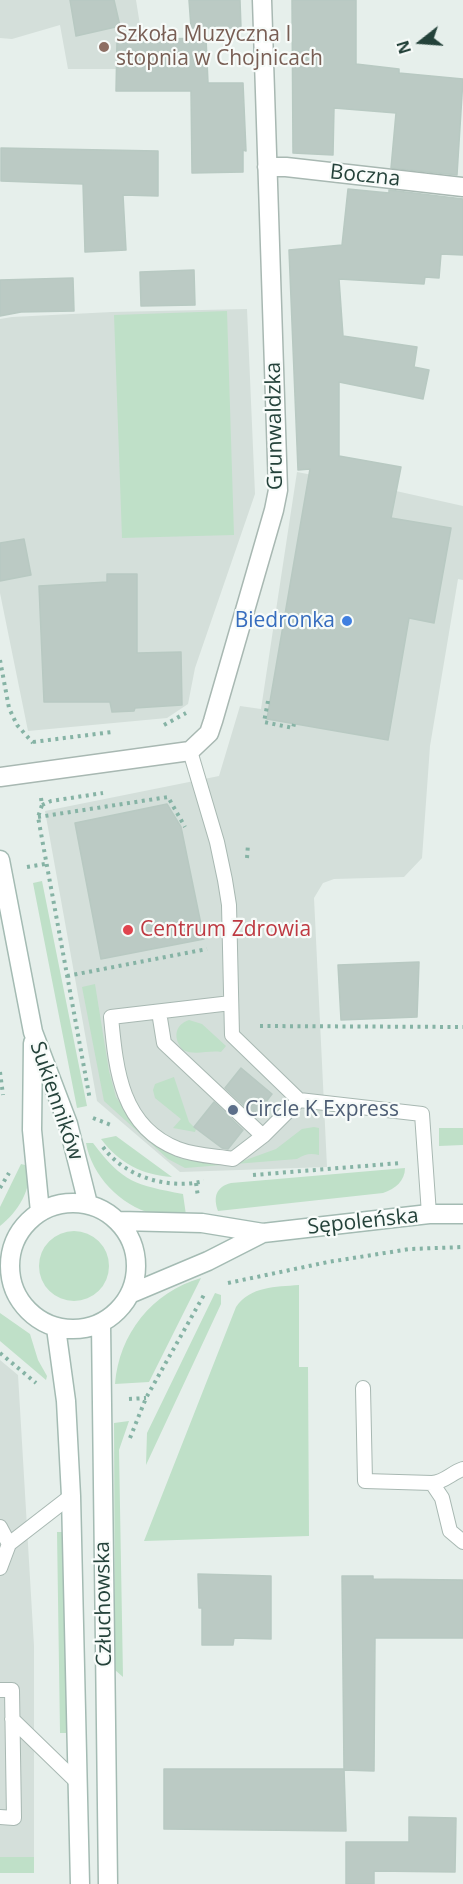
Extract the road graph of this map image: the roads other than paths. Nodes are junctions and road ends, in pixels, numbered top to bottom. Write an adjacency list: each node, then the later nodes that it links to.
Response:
1 (262, 0): 2 (main road, Grunwaldzka)
2 (267, 167): 3 (main road, Boczna); 4 (main road, Grunwaldzka)
3 (463, 187)
4 (190, 751): 5 (main road); 7 (lane)
5 (0, 777)
6 (0, 860): 9 (main road, Sukienników)
7 (231, 1003): 8 (lane); 10 (lane)
8 (159, 1012): 11 (lane); 11 (lane)
9 (33, 1032): 12 (main road, Sukienników); 13 (main road, Sukienników)
10 (299, 1100): 11 (lane); 14 (lane)
11 (263, 1136)
12 (88, 1204): 13 (main road); 16 (main road)
13 (40, 1212): 18 (main road)
14 (429, 1214): 15 (main road, Sępoleńska); 17 (main road, Sępoleńska)
15 (463, 1214)
16 (118, 1221): 17 (main road, Sępoleńska); 19 (main road)
17 (263, 1233): 19 (main road, Sępoleńska)
18 (5, 1274): 21 (main road)
19 (132, 1293): 20 (main road)
20 (101, 1324): 21 (main road); 35 (main road, Człuchowska)
21 (56, 1328): 25 (main road, Człuchowska)
22 (363, 1388): 24 (lane)
23 (463, 1469): 24 (lane)
24 (432, 1483): 27 (lane)
25 (71, 1496): 28 (lane); 32 (main road, Człuchowska)
26 (0, 1527): 28 (lane)
27 (463, 1542)
28 (9, 1544): 29 (lane)
29 (0, 1568)
30 (0, 1690): 31 (lane)
31 (12, 1719): 32 (lane); 33 (lane)
32 (79, 1784): 34 (main road, Człuchowska)
33 (0, 1817)
34 (80, 1884)
35 (108, 1884)

